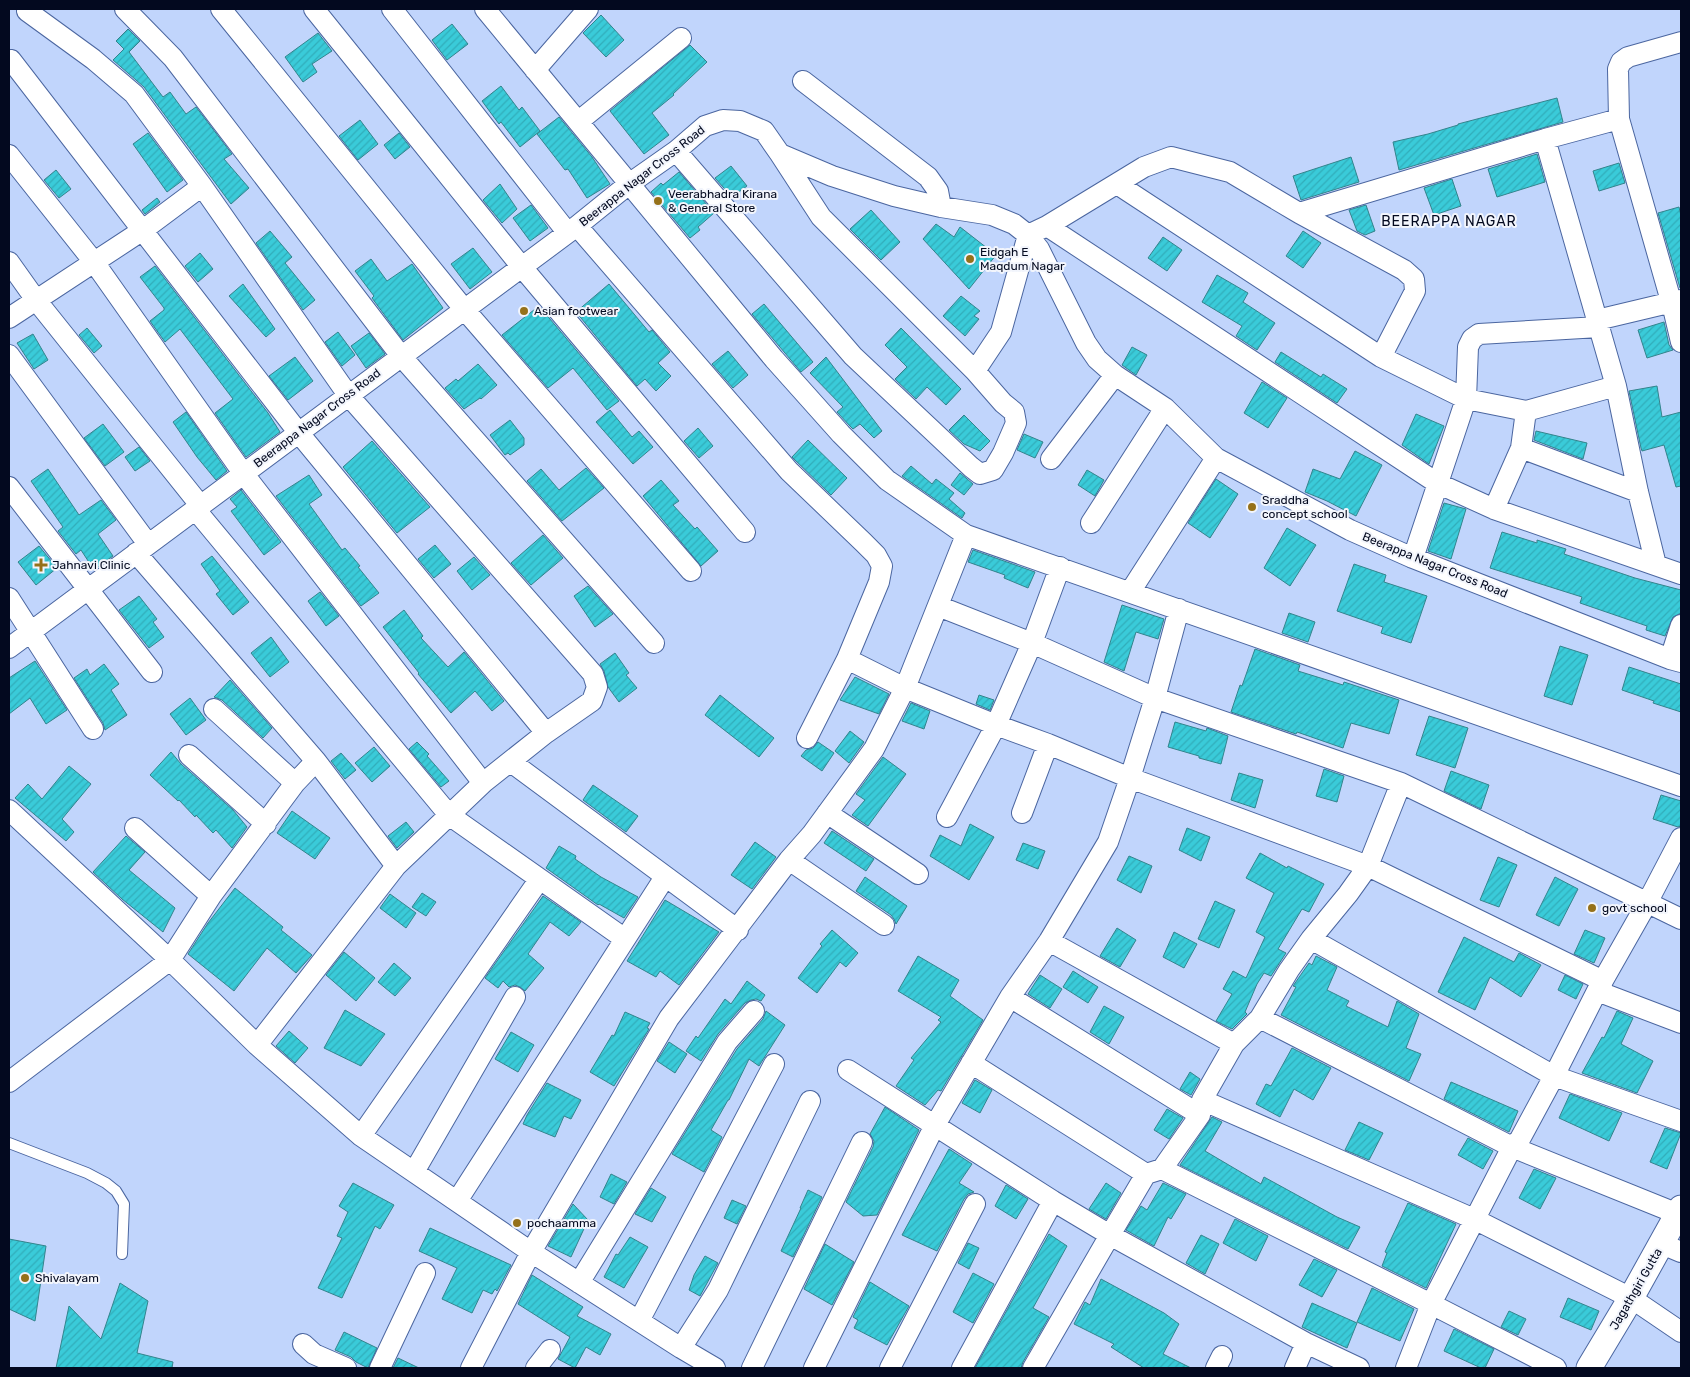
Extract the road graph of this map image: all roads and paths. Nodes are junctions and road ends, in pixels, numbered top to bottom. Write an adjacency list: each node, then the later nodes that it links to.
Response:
1 (125, 9): 38 (street)
2 (221, 9): 33 (street)
3 (314, 9): 30 (street)
4 (392, 9): 25 (street)
5 (485, 9): 11 (street)
6 (588, 9): 11 (street)
7 (27, 10): 21 (street)
8 (681, 38): 14 (street)
9 (1681, 42): 13 (street)
10 (11, 60): 26 (street)
11 (535, 70): 14 (street)
12 (803, 81): 22 (street)
13 (1619, 119): 15 (street); 32 (street)
14 (579, 122): 19 (street)
15 (1545, 139): 23 (street); 35 (street)
16 (676, 151): 17 (street, Beerappa Nagar Cross Road); 19 (street, Beerappa Nagar Cross Road); 40 (street)
17 (780, 154): 22 (street, Beerappa Nagar Cross Road); 40 (street)
18 (9, 155): 29 (street)
19 (629, 184): 25 (street, Beerappa Nagar Cross Road); 59 (street)
20 (1117, 184): 23 (street); 24 (street); 39 (street)
21 (202, 186): 26 (street); 43 (street)
22 (941, 207): 27 (street, Beerappa Nagar Cross Road)
23 (1299, 213): 39 (street)
24 (1047, 226): 27 (street); 52 (street)
25 (572, 229): 30 (street, Beerappa Nagar Cross Road); 76 (street)
26 (143, 230): 29 (street); 47 (street)
27 (1028, 235): 40 (street); 41 (street, Beerappa Nagar Cross Road)
28 (9, 262): 31 (street)
29 (94, 262): 31 (street); 51 (street)
30 (521, 266): 33 (street, Beerappa Nagar Cross Road); 58 (street)
31 (36, 300): 34 (street); 55 (street)
32 (1676, 301): 35 (street); 36 (street)
33 (464, 309): 38 (street, Beerappa Nagar Cross Road); 64 (street)
34 (9, 318)
35 (1598, 323): 42 (street); 44 (street)
36 (1681, 342)
37 (9, 355): 60 (street)
38 (401, 356): 43 (street, Beerappa Nagar Cross Road); 73 (street)
39 (1381, 357): 44 (street)
40 (975, 370)
41 (1115, 375): 45 (street, Beerappa Nagar Cross Road); 50 (street)
42 (1616, 386): 46 (street); 54 (street)
43 (348, 395): 47 (street, Beerappa Nagar Cross Road); 84 (street)
44 (1466, 399): 46 (street); 52 (street)
45 (1165, 408): 49 (street, Beerappa Nagar Cross Road); 57 (street)
46 (1526, 411): 48 (street)
47 (298, 432): 51 (street, Beerappa Nagar Cross Road); 84 (street)
48 (1522, 448): 54 (street); 56 (street)
49 (1216, 458): 61 (street, Beerappa Nagar Cross Road); 67 (street)
50 (1051, 459)
51 (243, 473): 55 (street, Beerappa Nagar Cross Road); 92 (street)
52 (1437, 483): 56 (street); 61 (street)
53 (9, 487): 66 (street)
54 (1638, 492): 62 (street)
55 (197, 507): 60 (street, Beerappa Nagar Cross Road); 98 (street)
56 (1494, 508): 62 (street)
57 (1091, 523)
58 (745, 532)
59 (966, 535): 63 (street); 69 (street)
60 (142, 548): 66 (street, Beerappa Nagar Cross Road); 88 (street)
61 (1413, 558): 77 (street, Beerappa Nagar Cross Road)
62 (1656, 565): 65 (street)
63 (1060, 567): 67 (street); 74 (street)
64 (691, 571)
65 (1681, 574)
66 (88, 588): 72 (street, Beerappa Nagar Cross Road); 78 (street)
67 (1130, 592): 70 (street)
68 (9, 598): 72 (street)
69 (938, 606): 74 (street); 79 (street)
70 (1179, 609): 80 (street); 94 (street)
71 (1681, 625): 77 (street)
72 (31, 631): 75 (street, Beerappa Nagar Cross Road); 83 (street)
73 (654, 643)
74 (1032, 643): 80 (street); 82 (street)
75 (9, 648)
76 (847, 659): 79 (street); 85 (street)
77 (1676, 660)
78 (152, 672)
79 (905, 688): 82 (street); 96 (street)
80 (1155, 698): 90 (street); 93 (street)
81 (214, 709): 91 (street)
82 (996, 725): 86 (street); 99 (street)
83 (93, 729)
84 (546, 733): 89 (street)
85 (807, 738)
86 (1048, 744): 90 (street); 97 (street)
87 (189, 755): 100 (street)
88 (316, 761): 91 (street); 104 (street)
89 (510, 762): 92 (street); 107 (street)
90 (1130, 778): 105 (street); 116 (street)
91 (296, 783): 100 (street)
92 (483, 783): 98 (street)
93 (1401, 783): 105 (street); 110 (street)
94 (1681, 786)
95 (9, 810): 117 (street)
96 (827, 813): 103 (street); 106 (street)
97 (1022, 813)
98 (449, 815): 104 (street); 108 (street)
99 (947, 817)
100 (266, 824): 109 (street)
101 (135, 828): 109 (street)
102 (1681, 838): 110 (street)
103 (789, 860): 112 (street); 113 (street)
104 (396, 866): 125 (street)
105 (1368, 866): 115 (street); 118 (street)
106 (918, 874)
107 (665, 877): 113 (street); 114 (street)
108 (540, 880): 114 (street); 135 (street)
109 (211, 896): 117 (street)
110 (1648, 903): 111 (street); 118 (street)
111 (1681, 919)
112 (884, 925)
113 (738, 930): 148 (street)
114 (625, 939): 141 (street)
115 (1311, 939): 122 (street); 129 (street)
116 (1049, 941): 120 (street); 124 (street)
117 (170, 960): 125 (street); 130 (street)
118 (1600, 986): 123 (street); 129 (street)
119 (515, 997): 139 (street)
120 (1010, 997): 126 (street); 132 (street)
121 (754, 1011): 151 (street)
122 (1260, 1018): 124 (street); 138 (street)
123 (1681, 1022)
124 (1234, 1044): 132 (street)
125 (256, 1045): 135 (street)
126 (971, 1063): 134 (street); 140 (street)
127 (774, 1064): 154 (street)
128 (848, 1070): 134 (street)
129 (1554, 1076): 133 (street); 138 (street)
130 (9, 1082)
131 (810, 1101): 158 (street)
132 (1201, 1108): 140 (street); 145 (street)
133 (1681, 1121)
134 (935, 1125): 142 (street); 167 (street)
135 (361, 1136): 139 (street)
136 (862, 1142): 166 (street)
137 (9, 1143): 149 (lane)
138 (1512, 1147): 144 (street); 145 (street)
139 (414, 1172): 141 (street)
140 (1154, 1172): 146 (street); 153 (street)
141 (457, 1201): 148 (street)
142 (1053, 1201): 146 (street); 169 (street)
143 (976, 1204): 168 (street)
144 (1680, 1211): 147 (street, Jagathgiri Gutta)
145 (1474, 1219): 152 (street); 153 (street)
146 (1110, 1235): 157 (street); 170 (street)
147 (1671, 1248): 152 (street, Jagathgiri Gutta)
148 (531, 1252): 151 (street); 163 (street)
149 (122, 1254)
150 (425, 1273): 162 (street)
151 (579, 1283): 154 (street)
152 (1631, 1298): 155 (street); 174 (street, Jagathgiri Gutta)
153 (1431, 1304): 160 (street); 173 (street)
154 (639, 1321): 158 (street)
155 (1681, 1332)
156 (303, 1344): 161 (street)
157 (1306, 1344): 171 (street); 172 (street)
158 (681, 1348): 165 (street)
159 (550, 1350): 164 (street)
160 (1410, 1367)
161 (346, 1368)
162 (380, 1368)
163 (471, 1368)
164 (536, 1368)
165 (715, 1368)
166 (752, 1368)
167 (814, 1368)
168 (890, 1368)
169 (962, 1368)
170 (1034, 1368)
171 (1295, 1368)
172 (1359, 1368)
173 (1556, 1368)
174 (1589, 1368)

